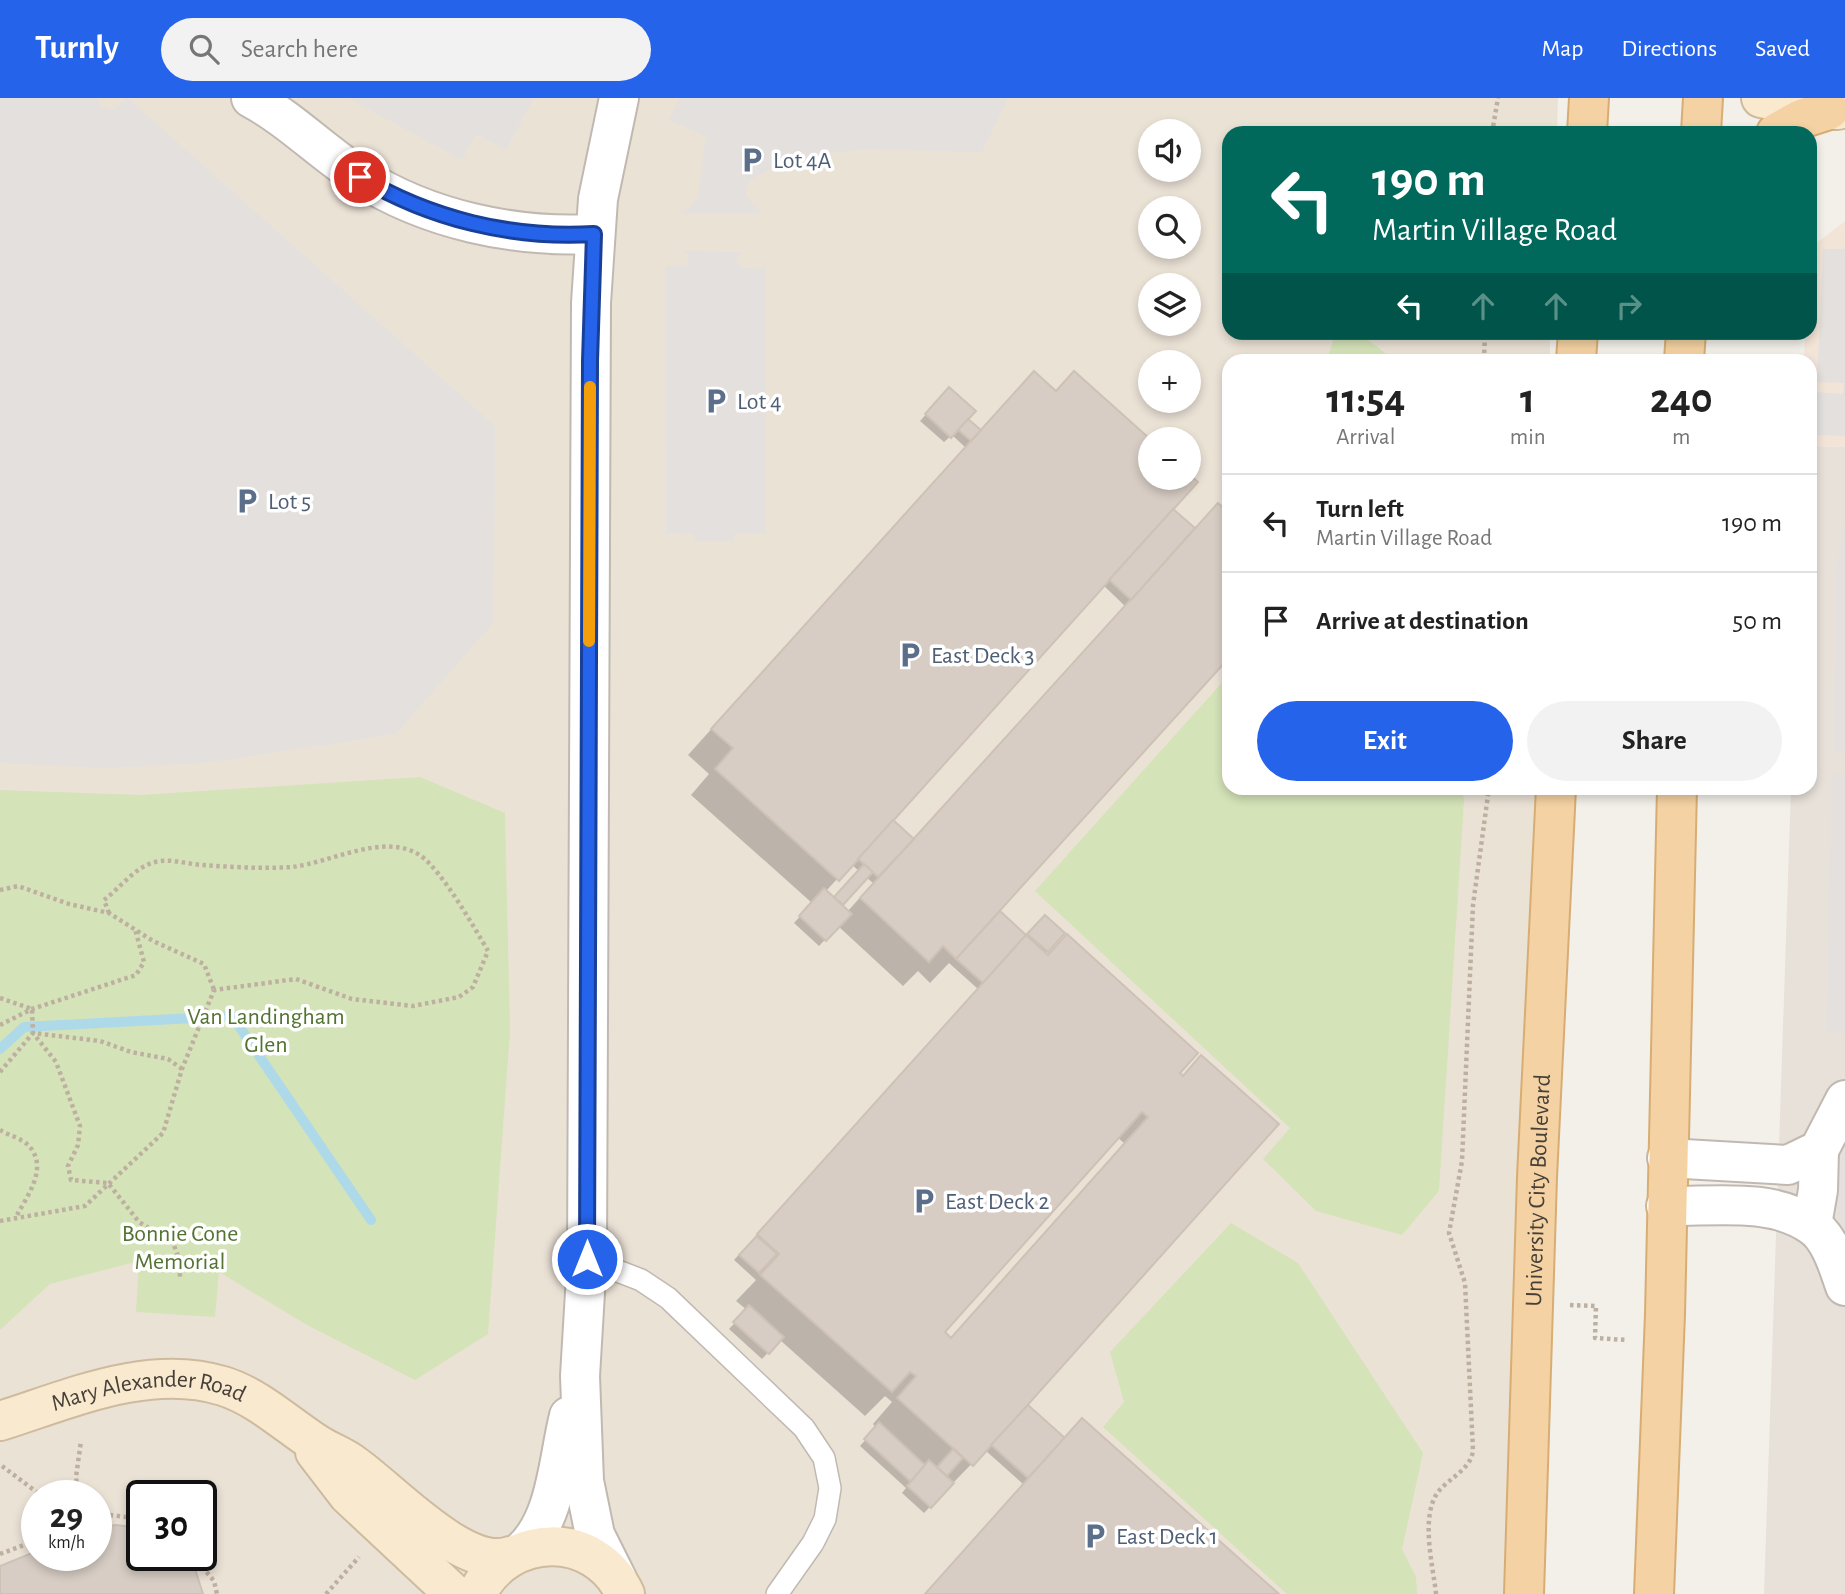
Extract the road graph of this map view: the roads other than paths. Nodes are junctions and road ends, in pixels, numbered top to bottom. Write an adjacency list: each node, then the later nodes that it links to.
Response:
1 (251, 98): 10 (street)
2 (620, 98): 10 (street)
3 (1589, 98): 7 (main road)
4 (1703, 98): 8 (main road)
5 (1761, 98): 6 (street)
6 (1837, 110): 9 (main road)
7 (1587, 126)
8 (1701, 126)
9 (1788, 126)
10 (594, 234): 18 (street)
11 (1556, 795): 28 (main road, University City Boulevard)
12 (1677, 795): 15 (main road)
13 (1845, 1100): 14 (street)
14 (1803, 1157): 15 (street); 17 (street)
15 (1668, 1158): 16 (main road)
16 (1666, 1206): 17 (street); 29 (main road)
17 (1812, 1225): 19 (street)
18 (587, 1259): 20 (street); 27 (lane)
19 (1845, 1286)
20 (580, 1376): 23 (street); 24 (street)
21 (0, 1421): 22 (street, Mary Alexander Road)
22 (289, 1426): 23 (street, Mary Alexander Road); 25 (street, Mary Alexander Road)
23 (516, 1553): 24 (street, Mary Alexander Road); 26 (street)
24 (621, 1587)
25 (454, 1594)
26 (477, 1594)
27 (777, 1594)
28 (1524, 1594)
29 (1654, 1594)

